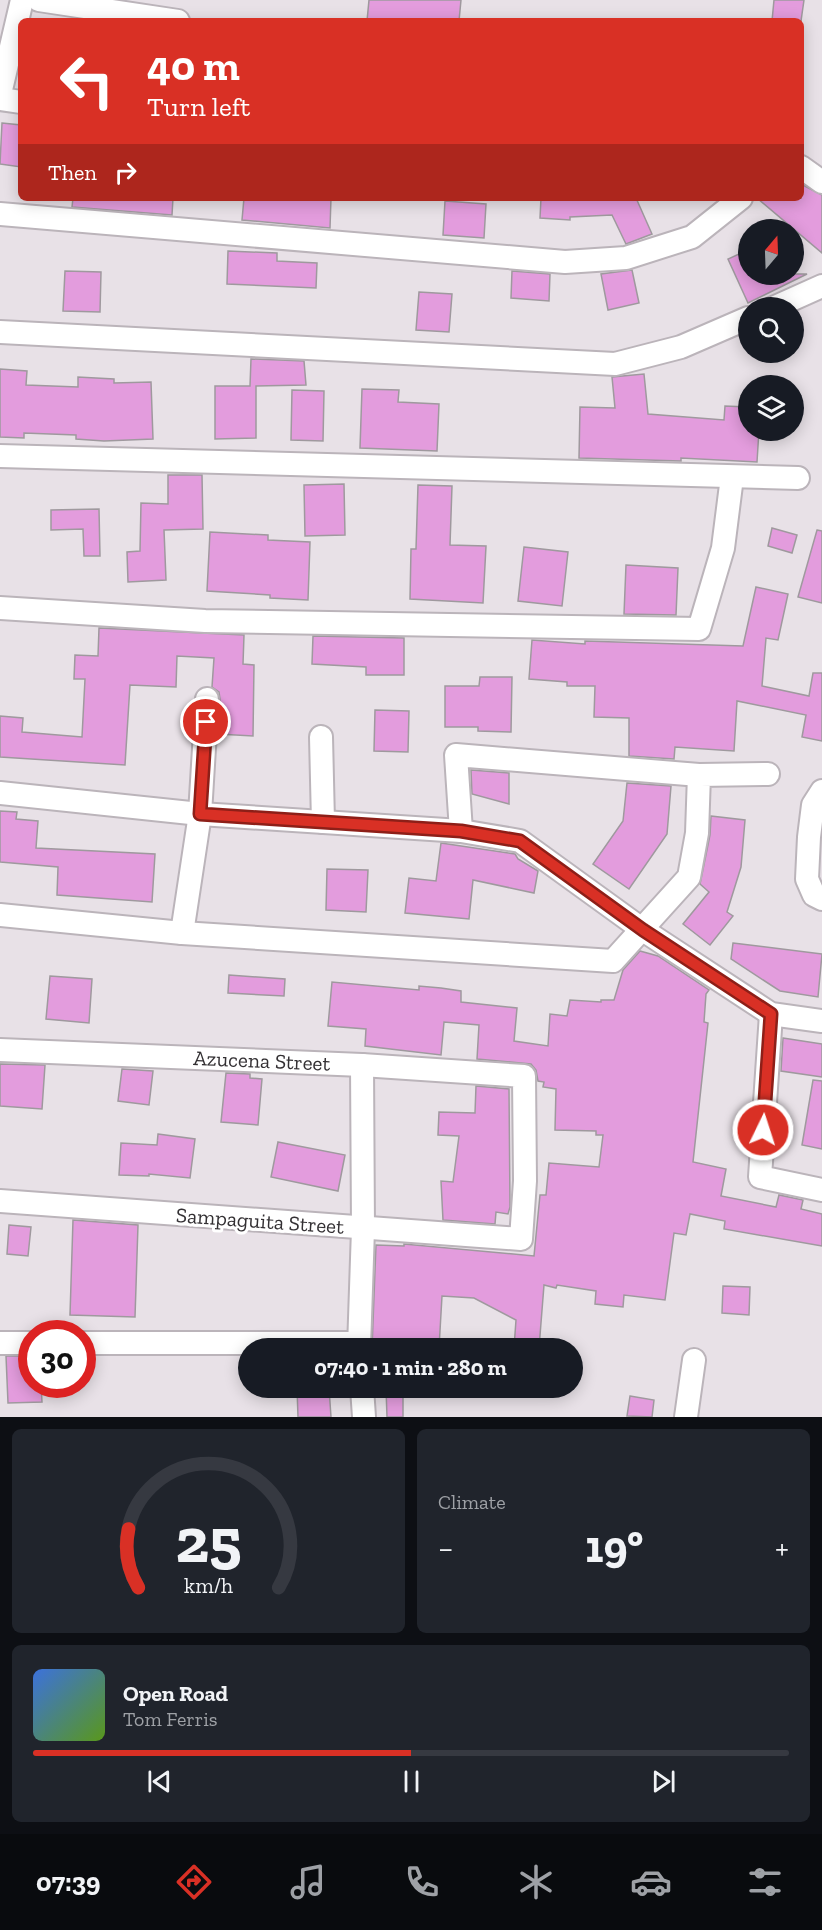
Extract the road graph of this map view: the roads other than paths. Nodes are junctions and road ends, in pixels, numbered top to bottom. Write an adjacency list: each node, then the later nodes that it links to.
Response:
1 (22, 0): 4 (street)
2 (39, 0): 3 (street)
3 (158, 18)
4 (0, 94)
5 (0, 99): 6 (street)
6 (18, 102)
7 (804, 169): 8 (street)
8 (822, 182)
9 (737, 201): 10 (street)
10 (0, 214)
11 (822, 286): 12 (street)
12 (797, 297)
13 (738, 322): 14 (street)
14 (0, 332)
15 (0, 456): 16 (street)
16 (732, 477): 17 (street); 18 (street)
17 (798, 478)
18 (0, 608)
19 (207, 699): 25 (street)
20 (321, 737): 26 (street)
21 (768, 774): 22 (street)
22 (699, 775): 27 (street); 30 (street)
23 (822, 791): 28 (street)
24 (0, 793): 25 (street)
25 (200, 814): 26 (street); 31 (street)
26 (323, 822): 27 (street)
27 (461, 831): 30 (street)
28 (822, 899)
29 (0, 915): 31 (street)
30 (643, 930): 31 (street); 32 (street)
31 (182, 933)
32 (771, 1014): 33 (street); 36 (street)
33 (822, 1021)
34 (0, 1050): 35 (street, Azucena Street)
35 (362, 1065): 38 (street); 39 (street, Azucena Street)
36 (822, 1190)
37 (0, 1201): 38 (street, Sampaguita Street)
38 (363, 1229): 39 (street, Sampaguita Street); 40 (street)
39 (521, 1239)
40 (359, 1338)
41 (0, 1343): 42 (street)
42 (18, 1343)
43 (96, 1343): 44 (street)
44 (238, 1345)
45 (694, 1360): 48 (street)
46 (363, 1398): 47 (street)
47 (364, 1417)
48 (686, 1417)

